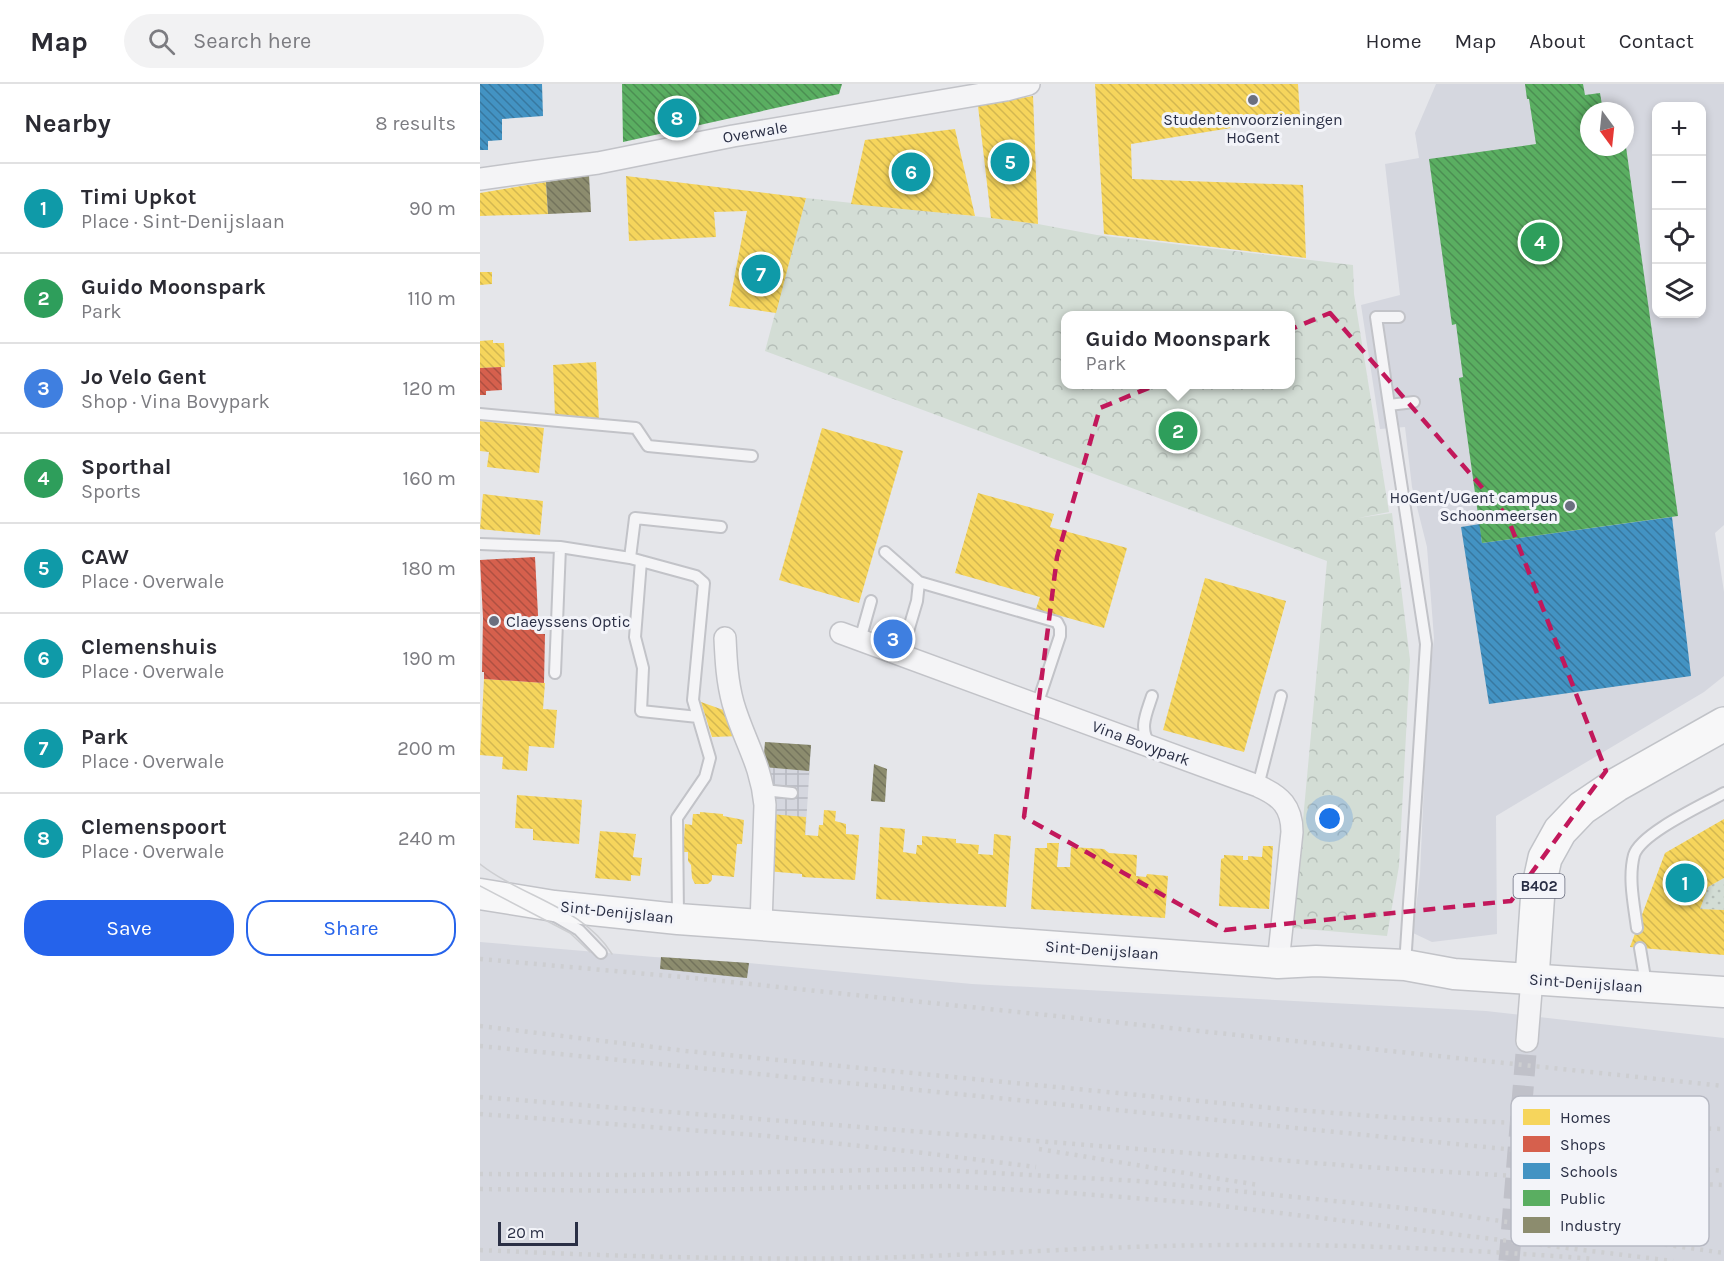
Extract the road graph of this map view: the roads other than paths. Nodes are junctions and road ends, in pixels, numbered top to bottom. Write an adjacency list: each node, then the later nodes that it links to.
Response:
1 (1029, 84): 2 (street, Overwale)
2 (480, 179)
3 (1399, 317): 5 (lane)
4 (1414, 402): 5 (lane)
5 (1389, 405): 39 (lane)
6 (480, 414): 7 (lane)
7 (752, 456)
8 (721, 527): 12 (lane)
9 (480, 544): 10 (lane)
10 (560, 547): 12 (lane); 19 (lane)
11 (885, 552): 14 (lane)
12 (630, 558): 13 (lane)
13 (641, 561): 23 (lane); 23 (lane)
14 (919, 582): 18 (lane); 22 (lane)
15 (872, 601): 16 (lane)
16 (851, 637): 18 (street, Vina Bovypark)
17 (725, 638): 27 (street)
18 (901, 655): 22 (street, Vina Bovypark)
19 (555, 673)
20 (1152, 696): 25 (lane)
21 (1281, 696): 26 (lane)
22 (1037, 705): 25 (street, Vina Bovypark)
23 (698, 717): 33 (lane)
24 (1724, 724): 40 (main road, B402)
25 (1157, 749): 26 (street, Vina Bovypark)
26 (1258, 786): 38 (street, Vina Bovypark)
27 (764, 790): 28 (lane); 34 (street)
28 (792, 793)
29 (1724, 793): 35 (lane)
30 (480, 875): 32 (street)
31 (480, 894): 32 (street, Sint-Denijslaan)
32 (526, 902): 33 (street, Sint-Denijslaan); 37 (lane)
33 (678, 919): 34 (street, Sint-Denijslaan)
34 (761, 925): 38 (street, Sint-Denijslaan)
35 (1637, 928)
36 (1640, 948): 41 (lane)
37 (601, 953)
38 (1278, 963): 39 (street, Sint-Denijslaan)
39 (1405, 965): 40 (street, Sint-Denijslaan)
40 (1532, 978): 41 (street, Sint-Denijslaan); 43 (street)
41 (1646, 987): 42 (street, Sint-Denijslaan)
42 (1724, 992)
43 (1527, 1041)

